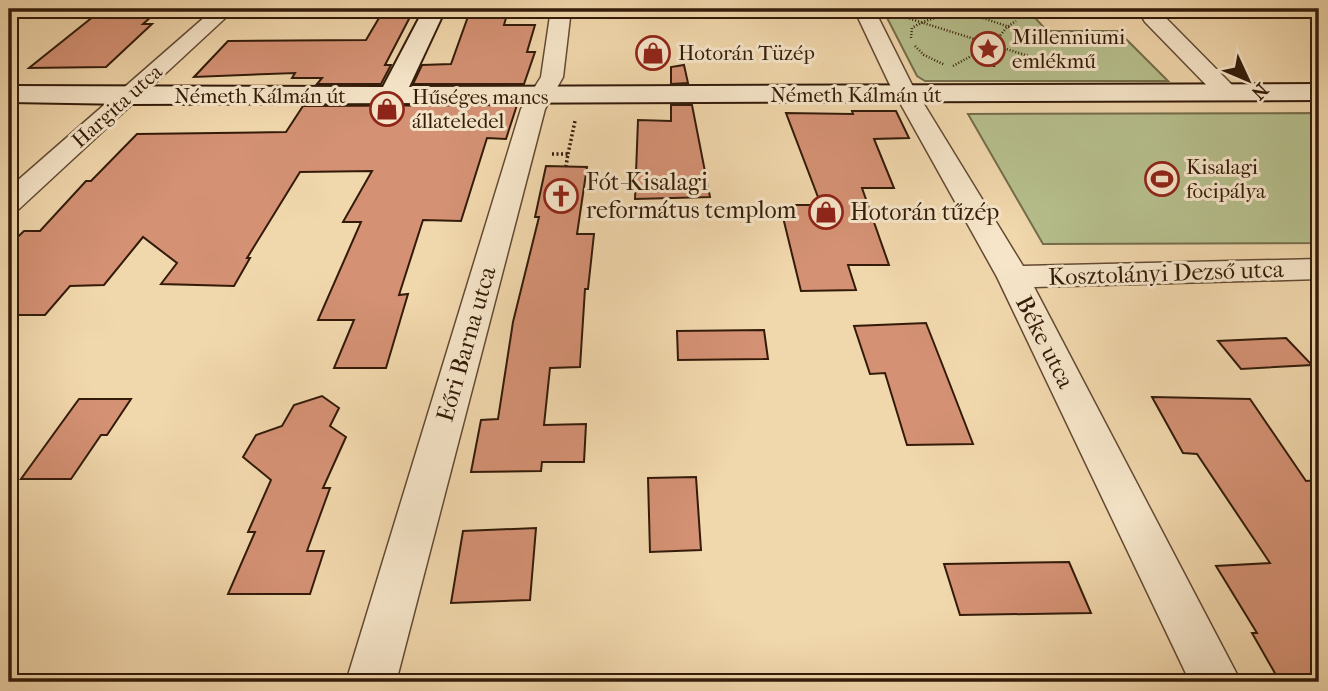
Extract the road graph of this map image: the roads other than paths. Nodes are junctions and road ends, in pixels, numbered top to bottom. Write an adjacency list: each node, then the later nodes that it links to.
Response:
1 (225, 9): 13 (street, Hargita utca)
2 (561, 9): 11 (street, Eőri Barna utca)
3 (866, 11): 12 (street, Béke utca)
4 (1147, 11): 6 (lane); 7 (street)
5 (433, 12): 10 (street)
6 (1029, 14)
7 (1226, 92): 8 (street, Németh Kálmán út); 12 (street, Németh Kálmán út)
8 (1319, 92)
9 (9, 94): 13 (street, Németh Kálmán út)
10 (392, 95): 11 (street, Németh Kálmán út); 13 (street, Németh Kálmán út)
11 (543, 95): 12 (street, Németh Kálmán út); 17 (street, Eőri Barna utca)
12 (908, 95): 16 (street, Béke utca)
13 (129, 96): 14 (street, Hargita utca)
14 (9, 203)
15 (1319, 269): 16 (street, Kosztolányi Dezső utca)
16 (1013, 277): 18 (street, Béke utca)
17 (371, 682)
18 (1216, 682)

